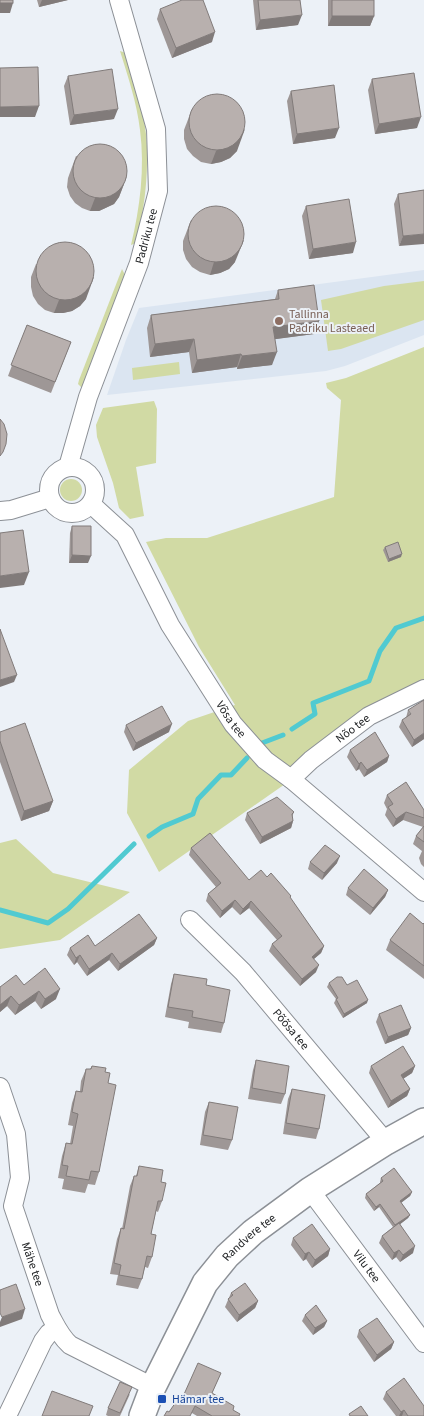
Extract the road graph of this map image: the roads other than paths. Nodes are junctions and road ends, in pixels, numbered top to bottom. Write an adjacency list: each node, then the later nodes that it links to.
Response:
1 (119, 0): 2 (street, Padriku tee)
2 (68, 467): 3 (street); 4 (street)
3 (50, 498): 4 (street); 5 (street)
4 (91, 504): 7 (street, Võsa tee)
5 (0, 511)
6 (424, 690): 7 (street, Nõo tee)
7 (291, 779): 8 (street, Võsa tee)
8 (424, 892)
9 (190, 920): 12 (street, Põõsa tee)
10 (0, 1087): 14 (street, Mähe tee)
11 (424, 1121): 12 (main road, Randvere tee)
12 (386, 1142): 13 (main road, Randvere tee)
13 (310, 1190): 16 (street, Vilu tee); 17 (main road, Randvere tee)
14 (7, 1206): 15 (street, Mähe tee)
15 (57, 1329): 17 (street, Mähe tee); 18 (street)
16 (424, 1343)
17 (153, 1387): 19 (main road, Randvere tee)
18 (7, 1416)
19 (142, 1416)

